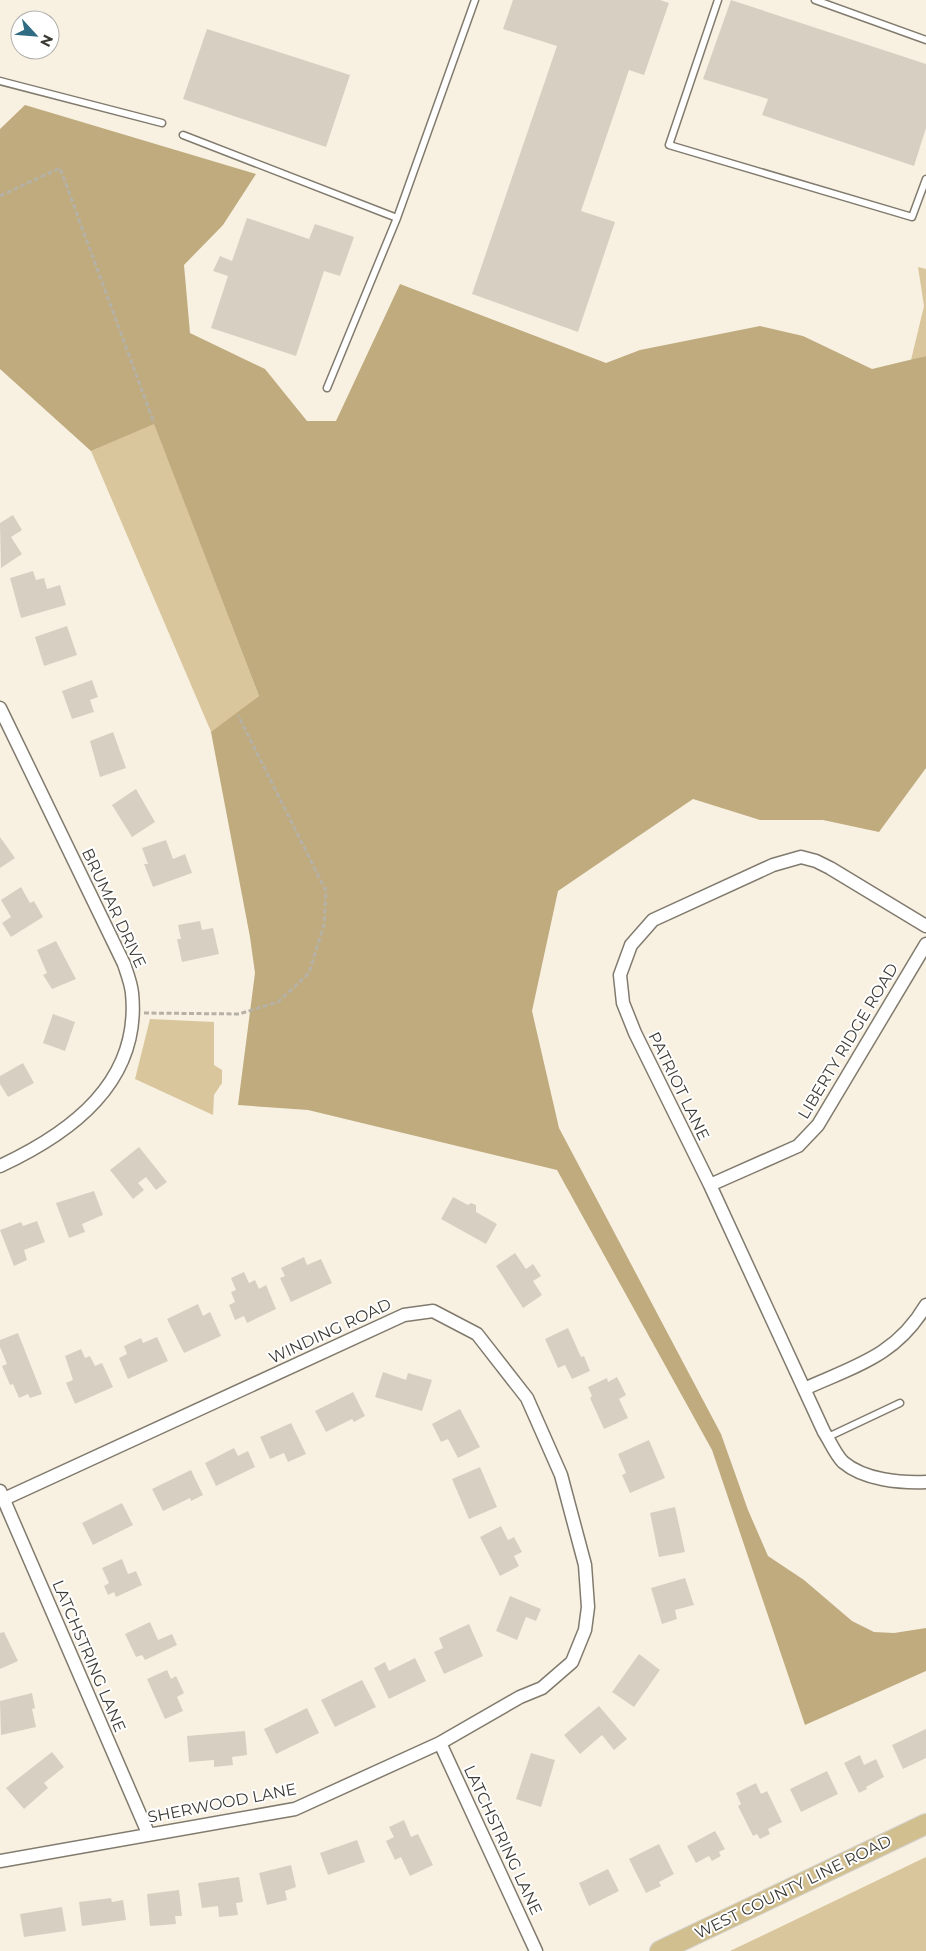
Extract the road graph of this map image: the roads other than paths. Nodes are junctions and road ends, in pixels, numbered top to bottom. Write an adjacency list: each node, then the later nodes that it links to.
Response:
1 (475, 0): 9 (lane)
2 (718, 0): 8 (lane)
3 (815, 0): 4 (lane)
4 (926, 40)
5 (0, 81): 6 (lane)
6 (162, 122)
7 (183, 135): 9 (lane)
8 (926, 179)
9 (397, 218): 10 (lane)
10 (328, 388)
11 (0, 708): 14 (street, BRUMAR DRIVE)
12 (926, 926): 15 (street, PATRIOT LANE)
13 (926, 944): 15 (street, LIBERTY RIDGE ROAD)
14 (0, 1166)
15 (710, 1185): 17 (street, PATRIOT LANE)
16 (926, 1305): 17 (street)
17 (804, 1389): 19 (street, PATRIOT LANE)
18 (900, 1403): 19 (lane)
19 (828, 1437): 20 (street, PATRIOT LANE)
20 (926, 1482)
21 (2, 1495): 22 (street, WINDING ROAD); 24 (street, LATCHSTRING LANE)
22 (440, 1743): 24 (street, SHERWOOD LANE); 26 (street, LATCHSTRING LANE)
23 (926, 1824): 27 (main road, WEST COUNTY LINE ROAD)
24 (148, 1833): 25 (street, SHERWOOD LANE)
25 (0, 1861)
26 (536, 1951)
27 (660, 1951)

